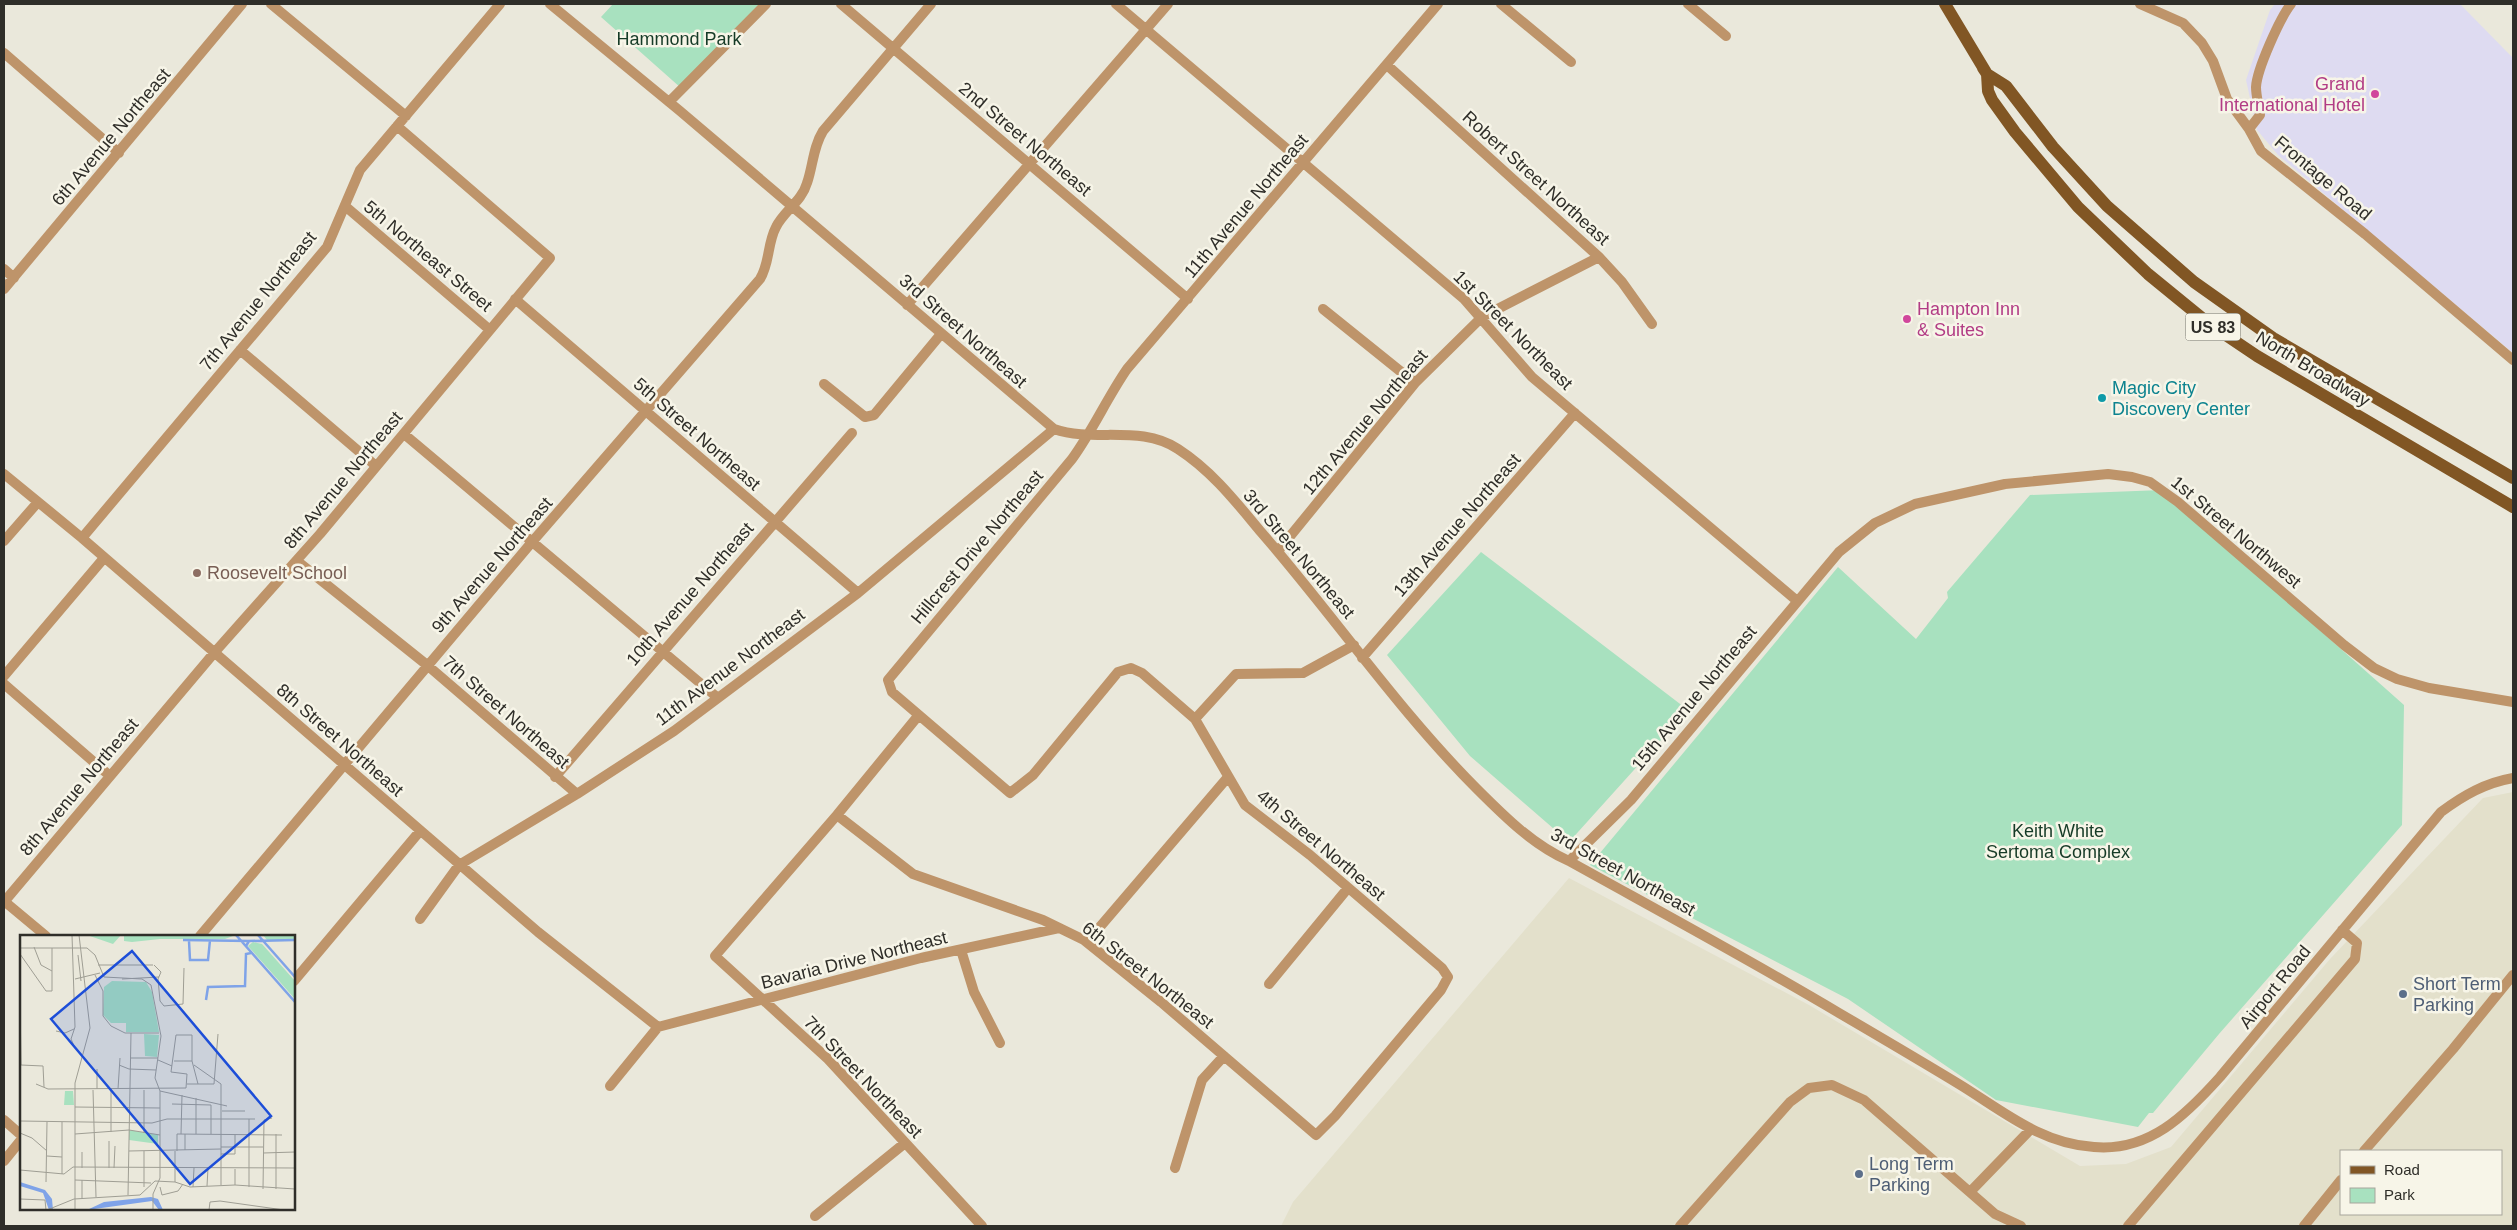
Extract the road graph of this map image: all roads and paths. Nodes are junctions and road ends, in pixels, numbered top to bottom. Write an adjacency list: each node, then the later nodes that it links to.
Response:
1 (242, 4): 27 (street, 6th Avenue Northeast)
2 (271, 4): 24 (street)
3 (500, 4): 24 (street, 7th Avenue Northeast)
4 (550, 4): 23 (street, 3rd Street Northeast)
5 (766, 4): 23 (street)
6 (841, 4): 18 (street, 2nd Street Northeast)
7 (932, 4): 18 (street, 9th Avenue Northeast)
8 (1116, 4): 16 (street, 1st Street Northeast)
9 (1168, 4): 16 (street)
10 (1437, 4): 21 (street, 11th Avenue Northeast)
11 (1501, 4): 20 (street)
12 (1688, 4): 17 (street)
13 (1945, 4): 22 (main road, North Broadway / US 83)
14 (2140, 4): 26 (street, Frontage Road)
15 (2291, 4): 26 (street)
16 (1147, 30): 28 (street, 1st Street Northeast); 29 (street)
17 (1726, 36)
18 (893, 48): 29 (street, 2nd Street Northeast); 31 (street, 9th Avenue Northeast)
19 (4, 53): 27 (street)
20 (1571, 62)
21 (1387, 65): 28 (street, 11th Avenue Northeast); 32 (street, Robert Street Northeast)
22 (1987, 74): 56 (main road, North Broadway / US 83); 58 (main road, North Broadway / US 83)
23 (669, 102): 31 (street, 3rd Street Northeast)
24 (406, 116): 25 (street, 7th Avenue Northeast)
25 (397, 126): 30 (street, 7th Avenue Northeast); 36 (street, 8th Avenue Northeast)
26 (2250, 129): 45 (street, Frontage Road)
27 (120, 153): 34 (street, 6th Avenue Northeast)
28 (1304, 163): 37 (street, 11th Avenue Northeast); 40 (street, 1st Street Northeast)
29 (1030, 164): 37 (street, 2nd Street Northeast); 38 (street)
30 (345, 206): 42 (street, 5th Northeast Street); 44 (street, 7th Avenue Northeast)
31 (793, 206): 38 (street, 3rd Street Northeast); 48 (street, 9th Avenue Northeast)
32 (1599, 257): 40 (street, 12th Avenue Northeast); 41 (street, Robert Street Northeast)
33 (4, 269): 34 (street)
34 (14, 278): 35 (street, 6th Avenue Northeast)
35 (4, 290)
36 (516, 299): 42 (street, 8th Avenue Northeast); 48 (street, 5th Street Northeast)
37 (1188, 299): 53 (street, 11th Avenue Northeast)
38 (907, 305): 43 (street, 3rd Street Northeast)
39 (1323, 309): 46 (street)
40 (1482, 317): 46 (street, 12th Avenue Northeast); 49 (street, 1st Street Northeast)
41 (1652, 324)
42 (490, 330): 52 (street, 8th Avenue Northeast)
43 (941, 334): 47 (street); 50 (street, 3rd Street Northeast)
44 (240, 350): 54 (street); 60 (street, 7th Avenue Northeast)
45 (2513, 360)
46 (1415, 383): 63 (street, 12th Avenue Northeast)
47 (824, 384)
48 (646, 412): 59 (street, 5th Street Northeast); 62 (street, 9th Avenue Northeast)
49 (1575, 413): 68 (street, 1st Street Northeast); 72 (street, 13th Avenue Northeast)
50 (1054, 429): 53 (street, 3rd Street Northeast); 67 (street, 11th Avenue Northeast)
51 (852, 433): 59 (street, 10th Avenue Northeast)
52 (404, 434): 54 (street, 8th Avenue Northeast); 62 (street)
53 (1089, 435): 63 (street, 3rd Street Northeast); 78 (street, Hillcrest Drive Northeast)
54 (376, 466): 66 (street, 8th Avenue Northeast)
55 (4, 474): 57 (street, 8th Street Northeast)
56 (2513, 478)
57 (38, 502): 60 (street, 8th Street Northeast); 61 (street)
58 (2513, 506)
59 (774, 522): 67 (street, 5th Street Northeast); 70 (street, 10th Avenue Northeast)
60 (82, 538): 65 (street, 8th Street Northeast)
61 (4, 541)
62 (532, 542): 70 (street); 73 (street, 9th Avenue Northeast)
63 (1278, 551): 69 (street, 3rd Street Northeast)
64 (1839, 552): 68 (street, 15th Avenue Northeast); 77 (street, 1st Street Northwest)
65 (104, 558): 71 (street, 8th Street Northeast); 74 (street)
66 (297, 561): 71 (street, 8th Avenue Northeast); 73 (street, 7th Street Northeast)
67 (858, 593): 76 (street, 11th Avenue Northeast)
68 (1796, 600): 88 (street, 15th Avenue Northeast)
69 (1354, 645): 72 (street, 3rd Street Northeast); 79 (street)
70 (662, 651): 76 (street); 82 (street, 10th Avenue Northeast)
71 (214, 653): 80 (street, 8th Street Northeast); 81 (street, 8th Avenue Northeast)
72 (1362, 658): 88 (street, 3rd Street Northeast)
73 (427, 665): 80 (street, 9th Avenue Northeast); 82 (street, 7th Street Northeast)
74 (4, 676)
75 (4, 684): 81 (street)
76 (718, 698): 85 (street, 11th Avenue Northeast)
77 (2513, 702)
78 (918, 716): 79 (street, 4th Street Northeast); 86 (street)
79 (1195, 719): 83 (street, 4th Street Northeast)
80 (344, 765): 87 (street, 8th Street Northeast); 96 (street, 9th Avenue Northeast)
81 (110, 776): 91 (street, 8th Avenue Northeast)
82 (555, 777): 85 (street, 7th Street Northeast)
83 (1228, 777): 90 (street, 4th Street Northeast); 97 (street)
84 (2513, 778): 94 (street, Airport Road)
85 (577, 794): 89 (street, 11th Avenue Northeast)
86 (837, 815): 93 (street, 6th Street Northeast); 102 (street, 7th Street Northeast)
87 (420, 831): 89 (street, 8th Street Northeast); 100 (street)
88 (1569, 860): 108 (street, 3rd Street Northeast)
89 (460, 865): 92 (street, 11th Avenue Northeast); 103 (street, 8th Street Northeast)
90 (1348, 888): 101 (street); 110 (street, 4th Street Northeast)
91 (4, 901): 95 (street)
92 (420, 919)
93 (1059, 928): 97 (street, 6th Street Northeast); 98 (street, Bavaria Drive Northeast)
94 (2342, 930): 108 (street, Airport Road); 122 (street)
95 (45, 935)
96 (201, 935)
97 (1087, 942): 105 (street, 6th Street Northeast)
98 (961, 950): 102 (street, Bavaria Drive Northeast); 104 (street)
99 (2513, 975): 113 (street)
100 (295, 980)
101 (1268, 984)
102 (763, 1000): 103 (street, Bavaria Drive Northeast); 112 (street, 7th Street Northeast)
103 (658, 1027): 106 (street)
104 (1000, 1043)
105 (1224, 1056): 110 (street, 6th Street Northeast); 115 (street)
106 (610, 1086)
107 (4, 1120): 109 (street)
108 (2030, 1130): 117 (street)
109 (20, 1133)
110 (1316, 1134)
111 (20, 1141): 114 (street)
112 (905, 1143): 118 (street); 119 (street, 7th Street Northeast)
113 (2365, 1150)
114 (4, 1161)
115 (1174, 1168)
116 (2340, 1181): 123 (street)
117 (1970, 1192): 120 (street); 121 (street)
118 (815, 1216)
119 (982, 1226)
120 (1680, 1226)
121 (2021, 1226)
122 (2128, 1226)
123 (2304, 1226)

